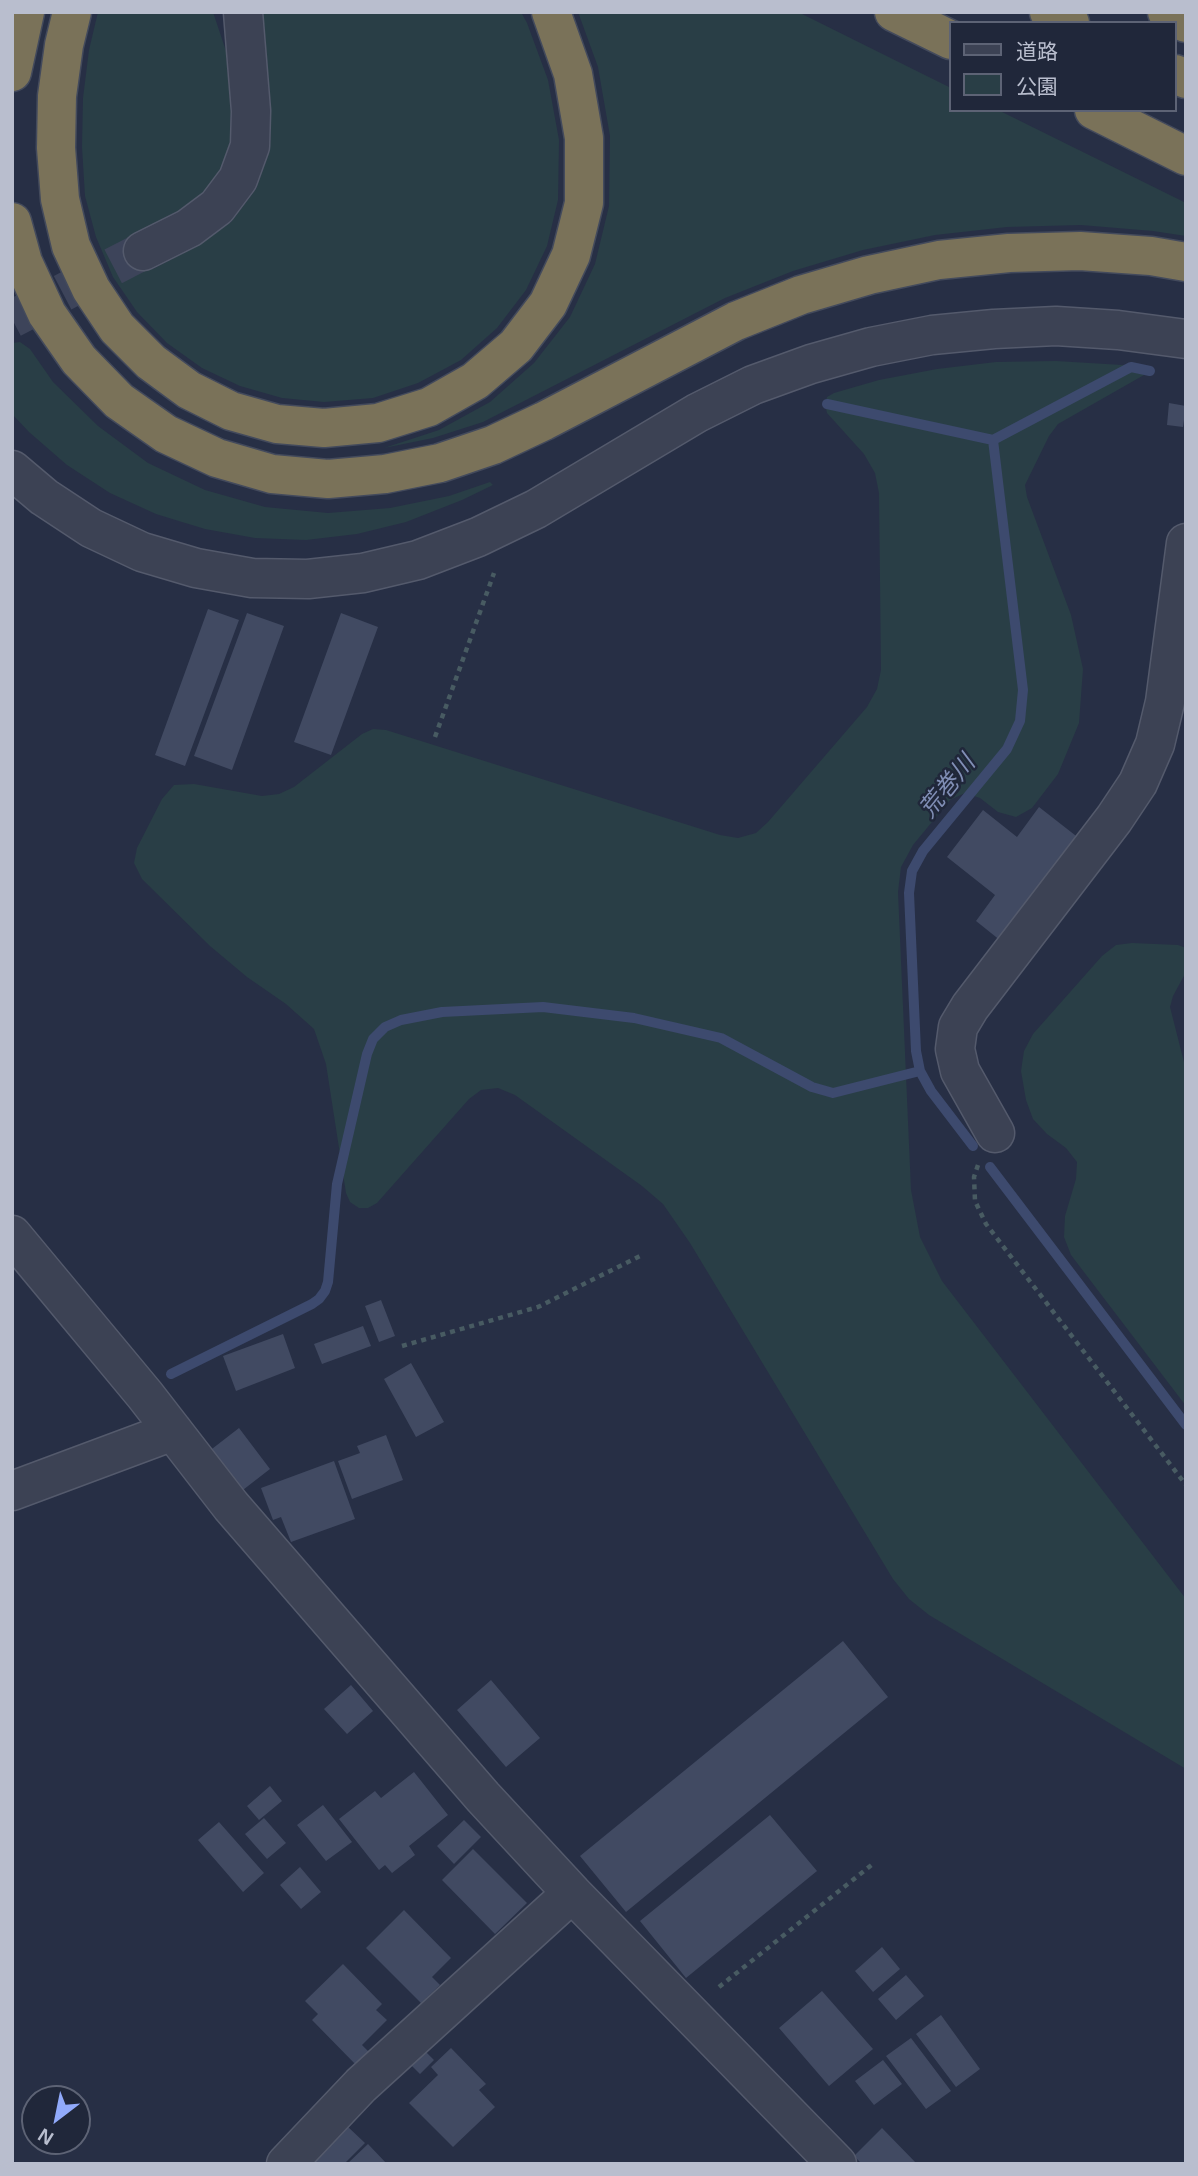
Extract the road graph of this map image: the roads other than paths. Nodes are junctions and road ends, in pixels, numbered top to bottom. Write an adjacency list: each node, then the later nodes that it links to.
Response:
1 (25, 12): 11 (highway)
2 (72, 12): 4 (highway)
3 (243, 12): 15 (street)
4 (551, 12)
5 (894, 12): 10 (highway)
6 (1049, 12): 8 (highway)
7 (1167, 12): 9 (highway)
8 (1066, 21)
9 (1186, 23)
10 (950, 40)
11 (12, 72)
12 (1098, 112): 13 (highway)
13 (1186, 156)
14 (12, 222): 16 (highway)
15 (143, 251)
16 (1186, 262)
17 (1186, 339): 18 (street)
18 (12, 470)
19 (1186, 543): 20 (street)
20 (995, 1133)
21 (12, 1235): 22 (street)
22 (173, 1431): 23 (street); 24 (street)
23 (12, 1490)
24 (572, 1893): 25 (street); 26 (street)
25 (286, 2164)
26 (837, 2164)

